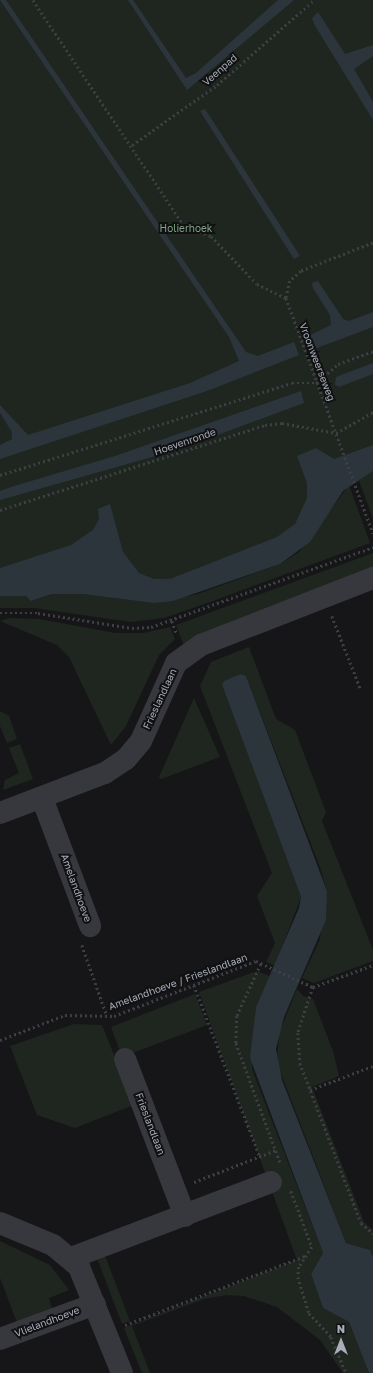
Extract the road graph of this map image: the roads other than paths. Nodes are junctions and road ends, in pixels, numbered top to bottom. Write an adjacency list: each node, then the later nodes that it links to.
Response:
1 (373, 578): 2 (street, Frieslandlaan)
2 (42, 798): 3 (street, Frieslandlaan); 4 (street, Amelandhoeve)
3 (0, 813)
4 (90, 926)
5 (125, 1059): 7 (street, Frieslandlaan)
6 (271, 1182): 7 (street)
7 (185, 1216): 9 (street)
8 (0, 1223): 9 (street)
9 (71, 1258): 10 (street)
10 (95, 1304): 11 (street, Vlielandhoeve); 12 (street)
11 (0, 1339)
12 (122, 1373)

